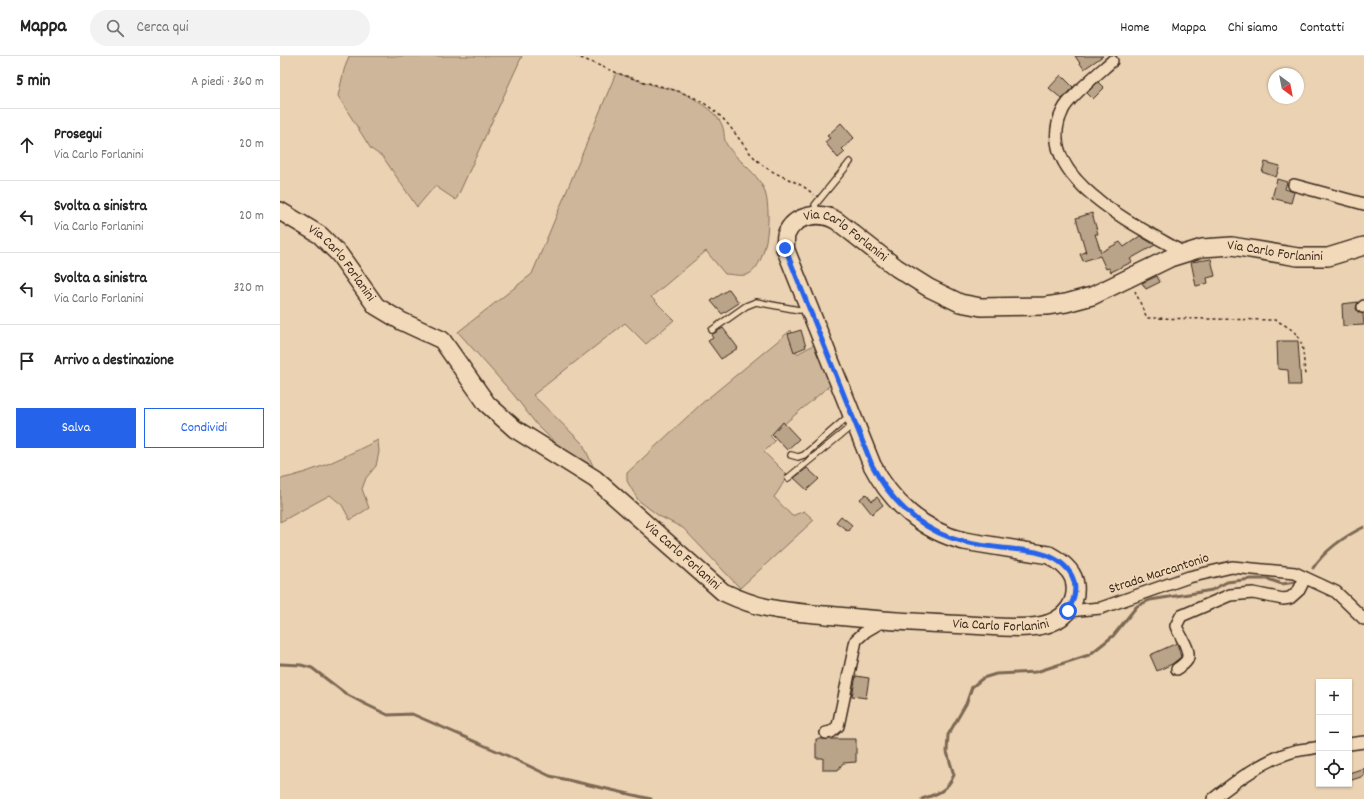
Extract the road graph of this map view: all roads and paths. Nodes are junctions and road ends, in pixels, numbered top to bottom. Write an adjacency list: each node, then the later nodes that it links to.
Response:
1 (575, 56): 6 (path)
2 (1112, 61): 9 (street)
3 (850, 162): 6 (lane)
4 (1294, 185): 5 (street)
5 (1364, 204)
6 (819, 207): 10 (main road, Via Carlo Forlanini); 11 (main road, Via Carlo Forlanini)
7 (280, 211): 20 (main road, Via Carlo Forlanini)
8 (1363, 249): 9 (main road, Via Carlo Forlanini)
9 (1184, 253): 10 (main road, Via Carlo Forlanini)
10 (1130, 278): 13 (path)
11 (810, 308): 12 (lane); 14 (main road, Via Carlo Forlanini)
12 (712, 330)
13 (1305, 375)
14 (853, 418): 15 (lane); 16 (lane); 18 (main road, Via Carlo Forlanini)
15 (792, 455)
16 (788, 478)
17 (1305, 578): 18 (street, Strada Marcantonio); 19 (street, Strada Marcantonio); 21 (street)
18 (1068, 611): 20 (main road, Via Carlo Forlanini)
19 (1364, 619)
20 (883, 621): 22 (street)
21 (1177, 669)
22 (826, 733)
23 (1364, 742): 24 (street)
24 (1352, 744)
25 (1316, 748): 26 (street)
26 (1213, 799)

